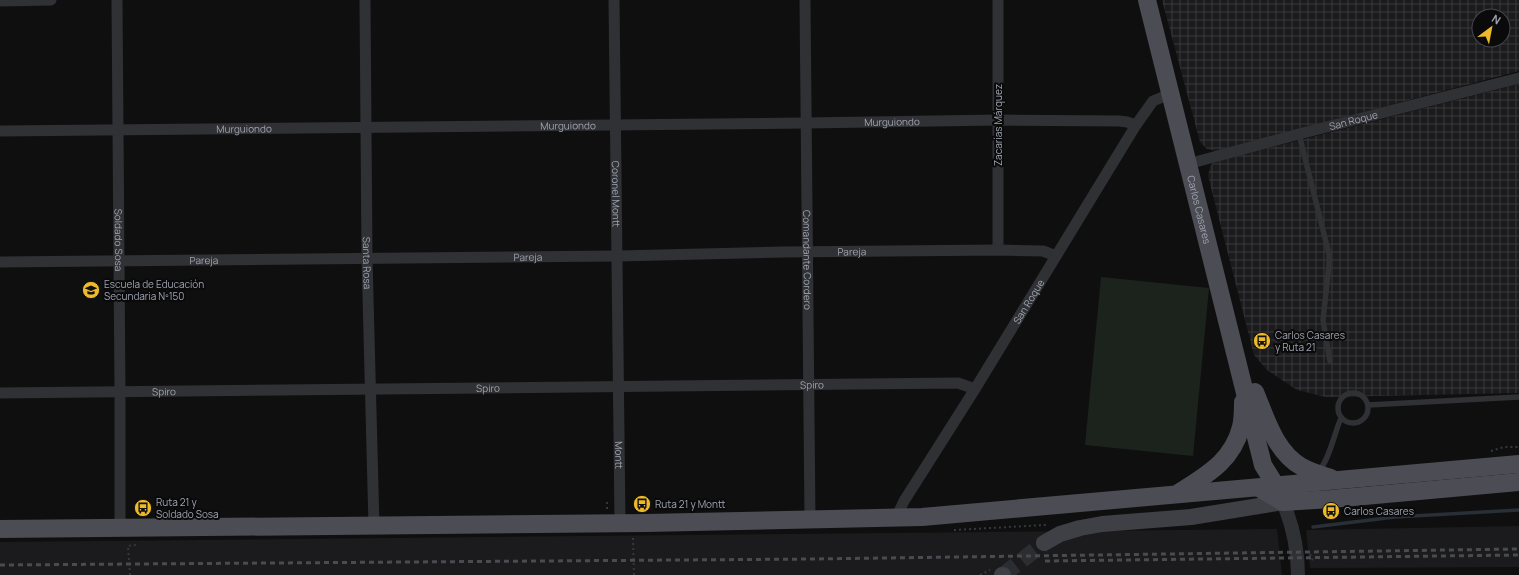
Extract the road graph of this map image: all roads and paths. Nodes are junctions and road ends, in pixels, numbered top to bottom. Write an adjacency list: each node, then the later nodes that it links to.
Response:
1 (51, 0): 9 (street)
2 (117, 0): 17 (street, Soldado Sosa)
3 (365, 0): 16 (street, Santa Rosa)
4 (614, 0): 14 (street, Coronel Montt)
5 (805, 0): 13 (street, Comandante Cordero)
6 (998, 0): 12 (street, Zacarías Márquez)
7 (1147, 0): 11 (main road, Carlos Casares)
8 (1157, 0): 20 (main road, Carlos Casares)
9 (0, 1)
10 (1519, 78): 19 (street, San Roque)
11 (1170, 94): 15 (street, San Roque); 20 (main road, Carlos Casares)
12 (998, 120): 13 (street, Murguiondo); 15 (street, Murguiondo); 21 (street, Zacarías Márquez)
13 (806, 123): 14 (street, Murguiondo); 22 (street, Comandante Cordero)
14 (615, 125): 16 (street, Murguiondo); 23 (street, Coronel Montt)
15 (1136, 125): 24 (street, San Roque)
16 (366, 127): 17 (street, Murguiondo); 25 (street, Santa Rosa)
17 (118, 130): 18 (street, Murguiondo); 26 (street, Soldado Sosa)
18 (0, 132)
19 (1299, 134): 20 (street, San Roque); 28 (lane)
20 (1193, 162): 33 (main road, Carlos Casares)
21 (998, 250): 22 (street, Pareja); 24 (street, Pareja)
22 (807, 252): 23 (street, Pareja); 29 (street, Comandante Cordero)
23 (618, 256): 25 (street, Pareja); 30 (street, Coronel Montt)
24 (1056, 256): 32 (street, San Roque)
25 (367, 258): 26 (street, Pareja); 31 (street, Santa Rosa)
26 (119, 260): 27 (street, Pareja); 34 (street, Soldado Sosa)
27 (0, 262)
28 (1330, 361)
29 (808, 384): 30 (street, Spiro); 32 (street, Spiro); 46 (street, Comandante Cordero)
30 (619, 387): 31 (street, Spiro); 47 (street, Montt)
31 (371, 389): 34 (street, Spiro); 48 (street, Santa Rosa)
32 (975, 389): 45 (street, San Roque)
33 (1250, 391): 40 (main road); 43 (main road, Carlos Casares); 44 (main road)
34 (120, 392): 35 (street, Spiro); 49 (street, Soldado Sosa)
35 (0, 393)
36 (1519, 397): 37 (lane)
37 (1368, 404): 38 (lane); 38 (lane)
38 (1341, 418): 40 (lane)
39 (1519, 464): 41 (main road)
40 (1316, 474): 41 (main road)
41 (1340, 480): 43 (main road)
42 (1519, 482): 43 (main road)
43 (1273, 492): 44 (main road); 52 (main road); 55 (street, Carlos Casares)
44 (1175, 496): 45 (main road)
45 (896, 518): 46 (main road)
46 (810, 520): 47 (main road)
47 (620, 523): 48 (main road)
48 (374, 526): 49 (main road)
49 (120, 528): 50 (main road)
50 (0, 529)
51 (970, 530): 52 (path)
52 (1045, 536)
53 (1309, 551): 54 (path)
54 (1313, 561)
55 (1298, 575)

